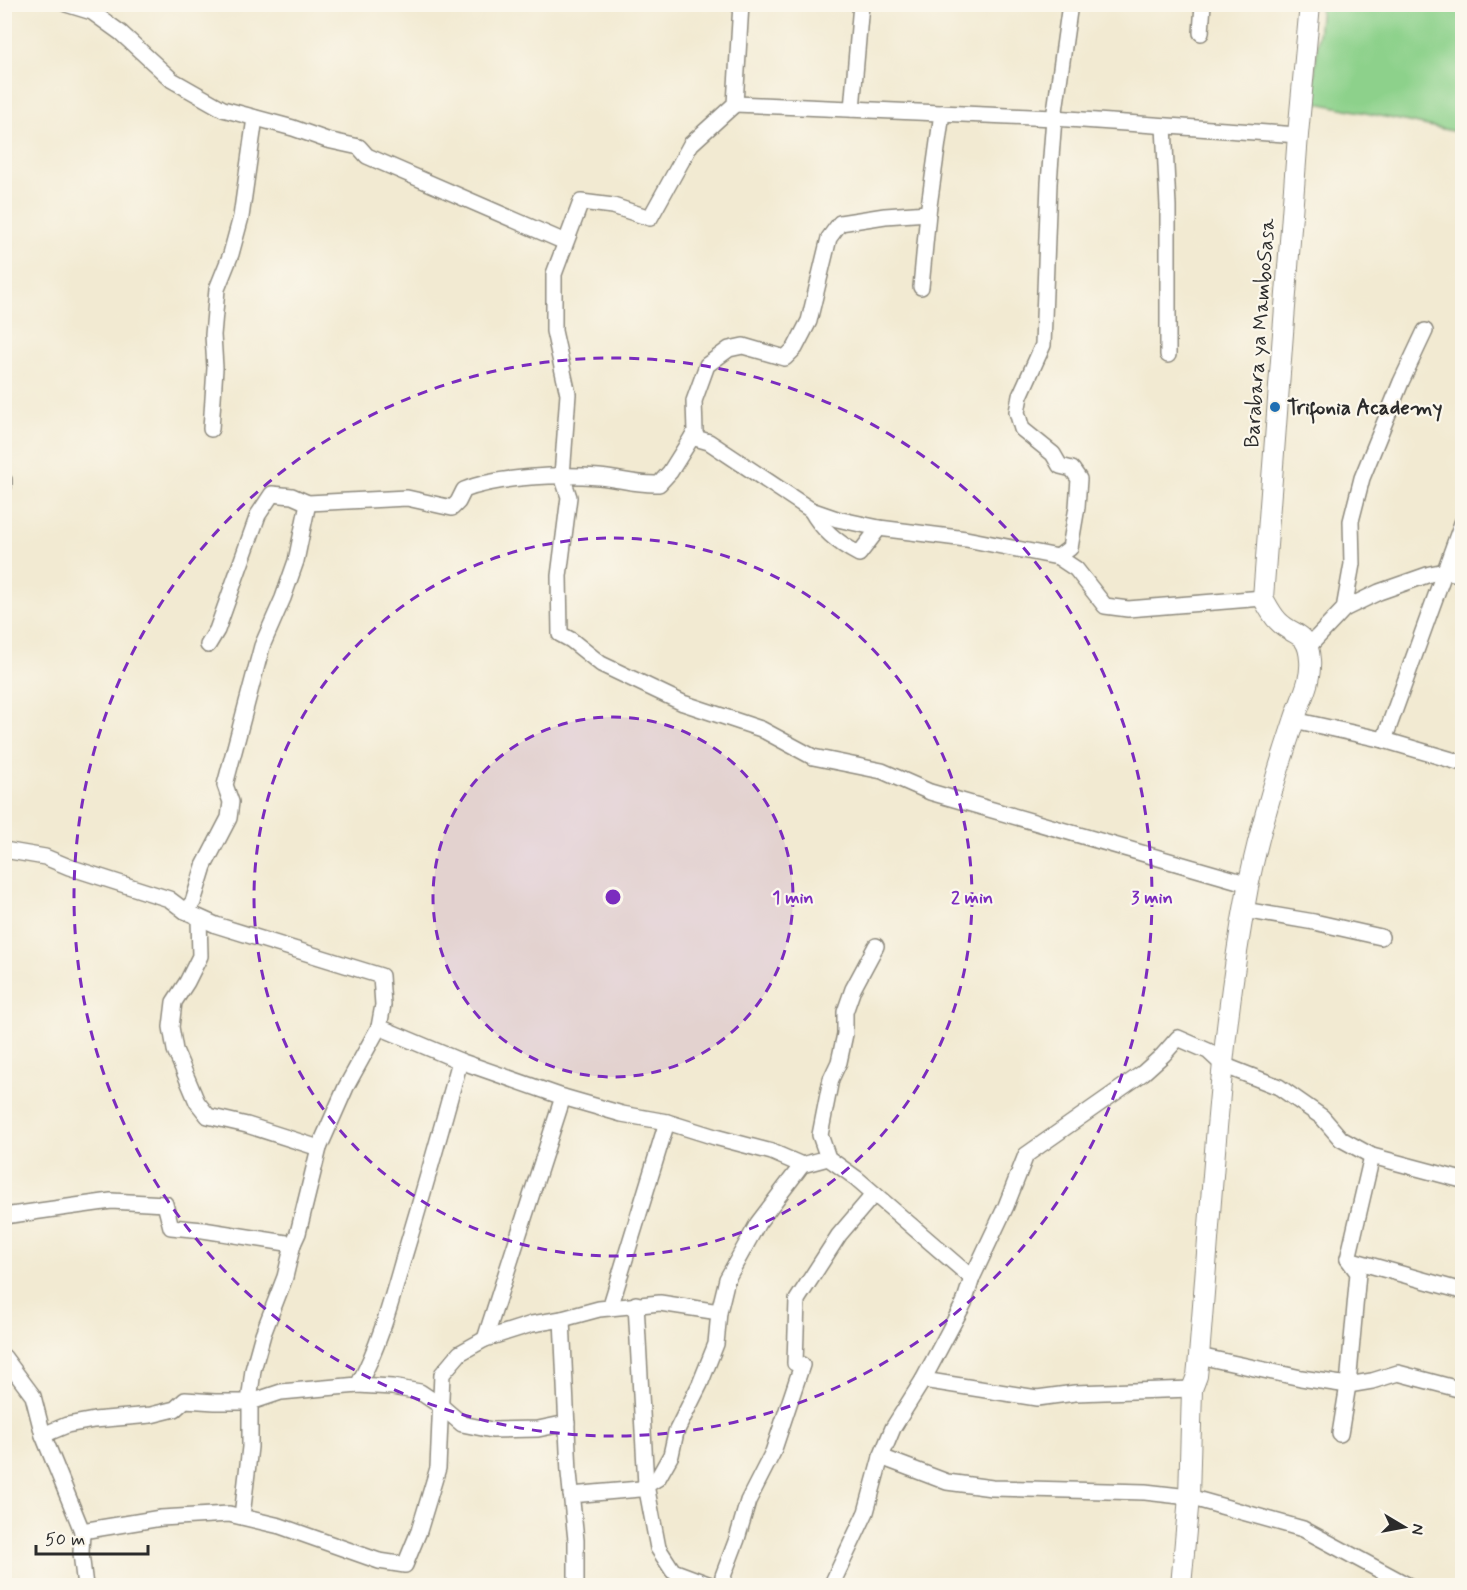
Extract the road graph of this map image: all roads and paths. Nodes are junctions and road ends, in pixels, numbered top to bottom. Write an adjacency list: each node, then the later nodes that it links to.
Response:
1 (66, 4): 11 (street)
2 (741, 4): 8 (street)
3 (861, 4): 9 (street)
4 (1070, 4): 12 (street)
5 (1203, 4): 7 (street)
6 (1310, 4): 14 (street, Barabara ya MamboSasa)
7 (1201, 33)
8 (735, 104): 9 (street); 16 (street)
9 (852, 109): 10 (street)
10 (942, 113): 12 (street); 15 (street)
11 (255, 118): 16 (street); 20 (street)
12 (1054, 118): 13 (street); 29 (street)
13 (1164, 126): 14 (street); 19 (street)
14 (1298, 135): 32 (street, Barabara ya MamboSasa)
15 (928, 213): 17 (street); 21 (street)
16 (565, 242): 22 (street)
17 (921, 287)
18 (1425, 331): 33 (street)
19 (1168, 355)
20 (211, 429)
21 (692, 437): 22 (street); 26 (street)
22 (561, 476): 25 (street); 40 (street)
23 (4, 480): 24 (street)
24 (4, 486)
25 (308, 503): 34 (street); 42 (street)
26 (811, 510): 28 (street); 28 (street)
27 (1462, 523): 30 (street)
28 (879, 528): 29 (street)
29 (1058, 557): 32 (street)
30 (1445, 571): 31 (street); 33 (street); 37 (street)
31 (1462, 575)
32 (1263, 598): 35 (street)
33 (1344, 609): 35 (street)
34 (208, 645)
35 (1309, 646): 36 (street)
36 (1294, 720): 37 (street); 40 (street)
37 (1384, 740): 38 (street)
38 (1462, 763)
39 (4, 849): 42 (street)
40 (1249, 884): 41 (street)
41 (1244, 910): 43 (street); 47 (street)
42 (192, 914): 45 (street); 50 (street)
43 (1381, 937)
44 (876, 946): 52 (street)
45 (379, 1027): 46 (street); 50 (street)
46 (460, 1061): 48 (street); 69 (street)
47 (1223, 1065): 51 (street); 59 (street); 66 (street)
48 (563, 1097): 49 (street); 65 (street)
49 (667, 1122): 53 (street); 62 (street)
50 (319, 1148): 57 (street)
51 (1372, 1156): 54 (street); 58 (street)
52 (828, 1158): 53 (street); 55 (street)
53 (802, 1165): 63 (street)
54 (1462, 1180)
55 (874, 1194): 59 (street); 87 (street)
56 (4, 1216): 57 (street)
57 (292, 1244): 73 (street)
58 (1348, 1259): 60 (street); 70 (street)
59 (972, 1278): 68 (street)
60 (1462, 1291)
61 (636, 1304): 62 (street); 63 (street); 79 (street)
62 (610, 1308): 64 (street)
63 (719, 1312): 79 (street)
64 (562, 1319): 65 (street); 75 (street)
65 (485, 1339): 74 (street)
66 (1199, 1356): 70 (street); 71 (street)
67 (4, 1357): 77 (street)
68 (922, 1380): 71 (street); 78 (street)
69 (358, 1385): 73 (street); 74 (street)
70 (1348, 1385): 72 (street); 76 (street)
71 (1192, 1389): 81 (street)
72 (1462, 1390)
73 (251, 1402): 77 (street); 82 (street)
74 (441, 1406): 75 (street); 82 (street)
75 (567, 1423): 80 (street)
76 (1340, 1434)
77 (43, 1435): 83 (street)
78 (881, 1457): 81 (street); 88 (street)
79 (646, 1485): 80 (street); 86 (street)
80 (571, 1495): 85 (street)
81 (1189, 1497): 89 (street); 90 (street)
82 (242, 1516): 83 (street)
83 (82, 1531): 84 (street)
84 (86, 1586)
85 (576, 1586)
86 (713, 1586)
87 (726, 1586)
88 (831, 1586)
89 (1181, 1586)
90 (1409, 1586)

